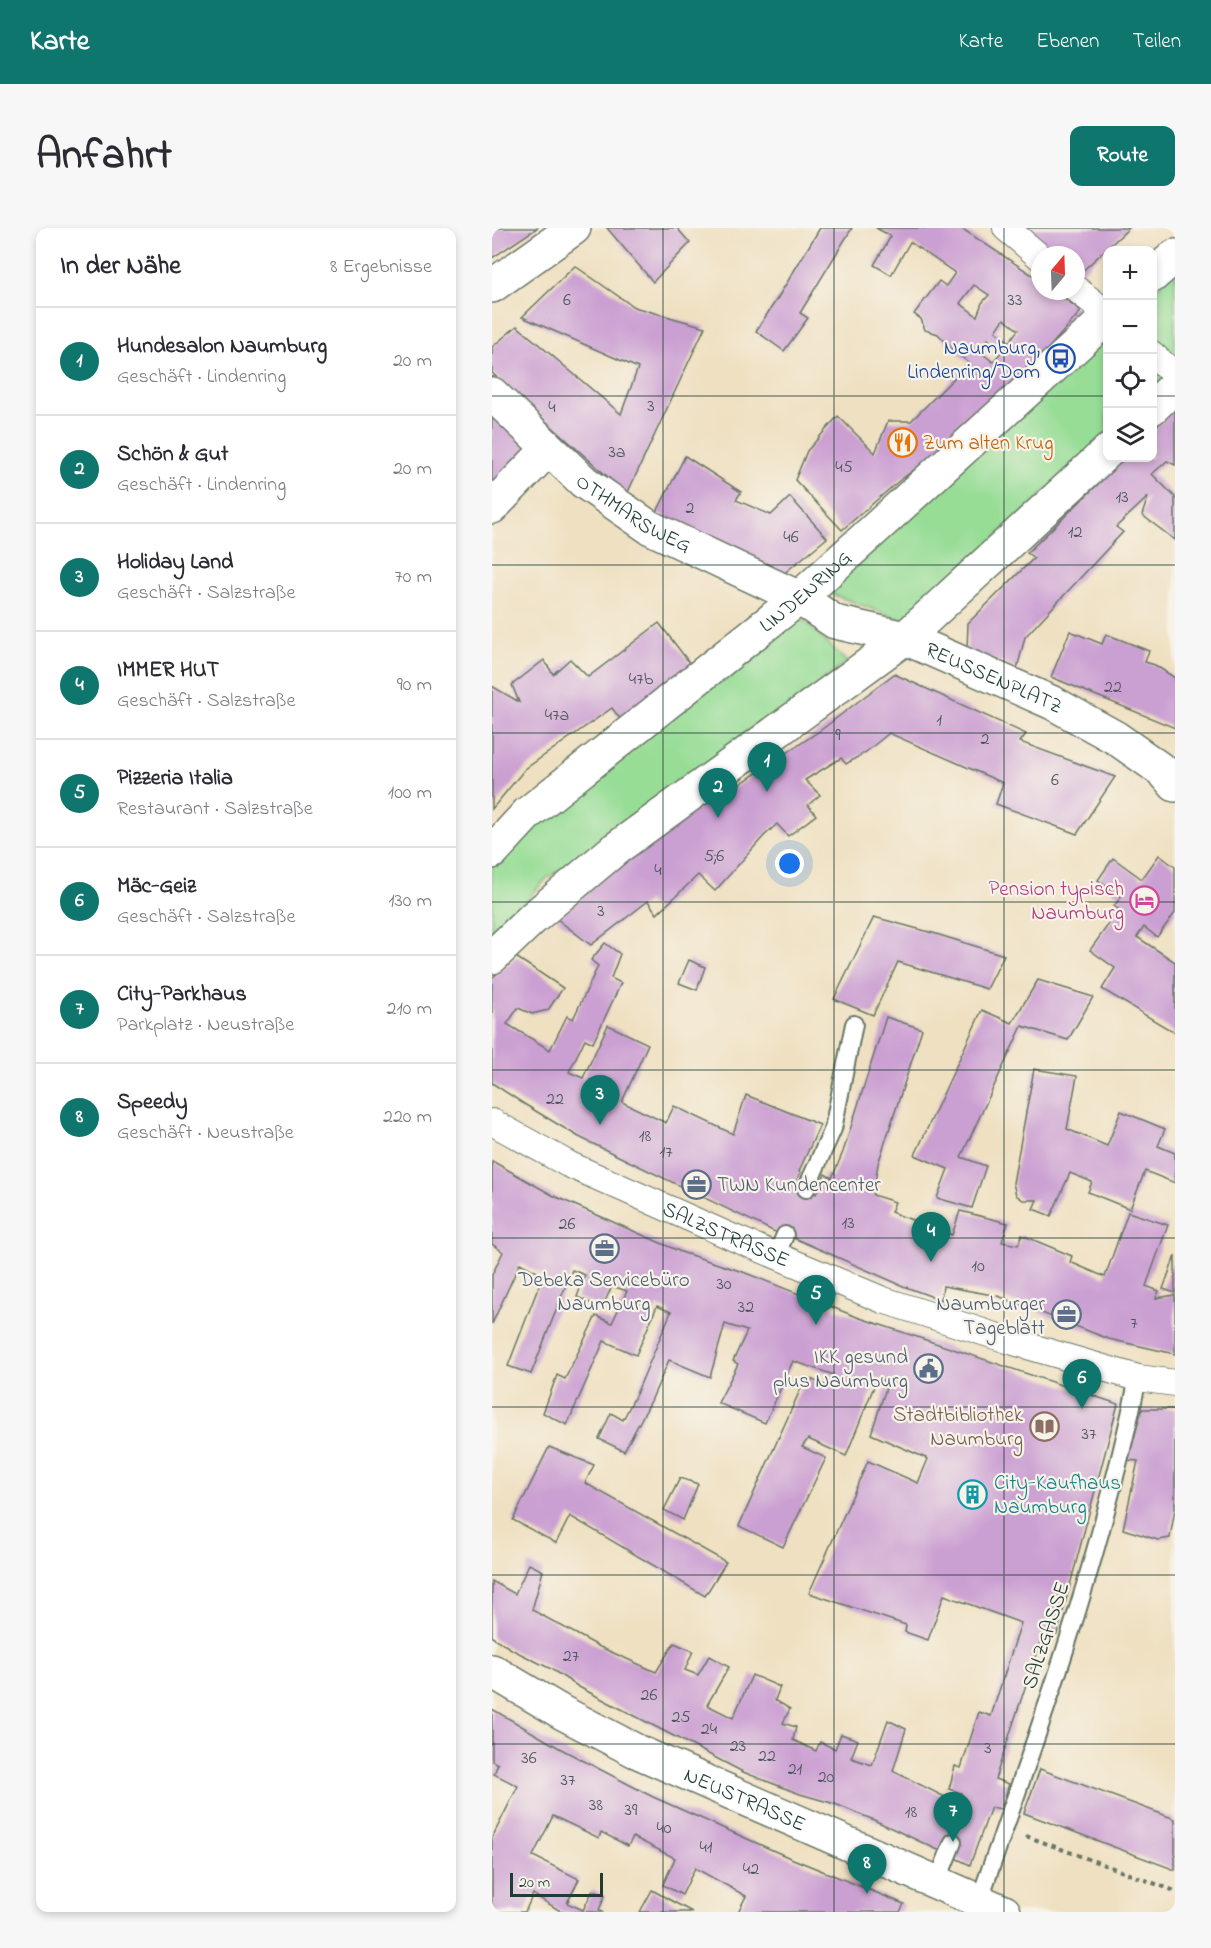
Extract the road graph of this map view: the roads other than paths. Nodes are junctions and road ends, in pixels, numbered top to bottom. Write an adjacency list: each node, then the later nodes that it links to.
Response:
1 (574, 228): 6 (main road)
2 (1006, 228): 3 (street)
3 (1031, 249)
4 (1175, 256): 5 (main road)
5 (1157, 272)
6 (492, 286)
7 (1085, 297): 8 (street)
8 (1103, 312)
9 (1103, 319): 18 (main road, LINDENRING)
10 (1157, 359): 11 (street)
11 (1175, 375)
12 (1175, 386): 14 (main road)
13 (492, 394): 15 (main road, OTHMARSWEG)
14 (1157, 403)
15 (548, 449): 17 (main road); 18 (main road, OTHMARSWEG)
16 (1103, 455): 19 (main road)
17 (492, 507)
18 (799, 598): 19 (main road, REUSSENPLATZ); 21 (main road, LINDENRING)
19 (905, 638): 20 (main road, REUSSENPLATZ); 22 (main road)
20 (1175, 784)
21 (492, 852)
22 (492, 957)
23 (854, 1024): 25 (lane)
24 (492, 1122): 26 (street, SALZSTRASSE)
25 (806, 1189)
26 (1138, 1378): 27 (street, SALZSTRASSE); 31 (lane, SALZGASSE)
27 (1175, 1383)
28 (492, 1671): 30 (main road, NEUSTRASSE)
29 (953, 1842): 30 (lane)
30 (923, 1881): 31 (main road, NEUSTRASSE)
31 (992, 1906)

